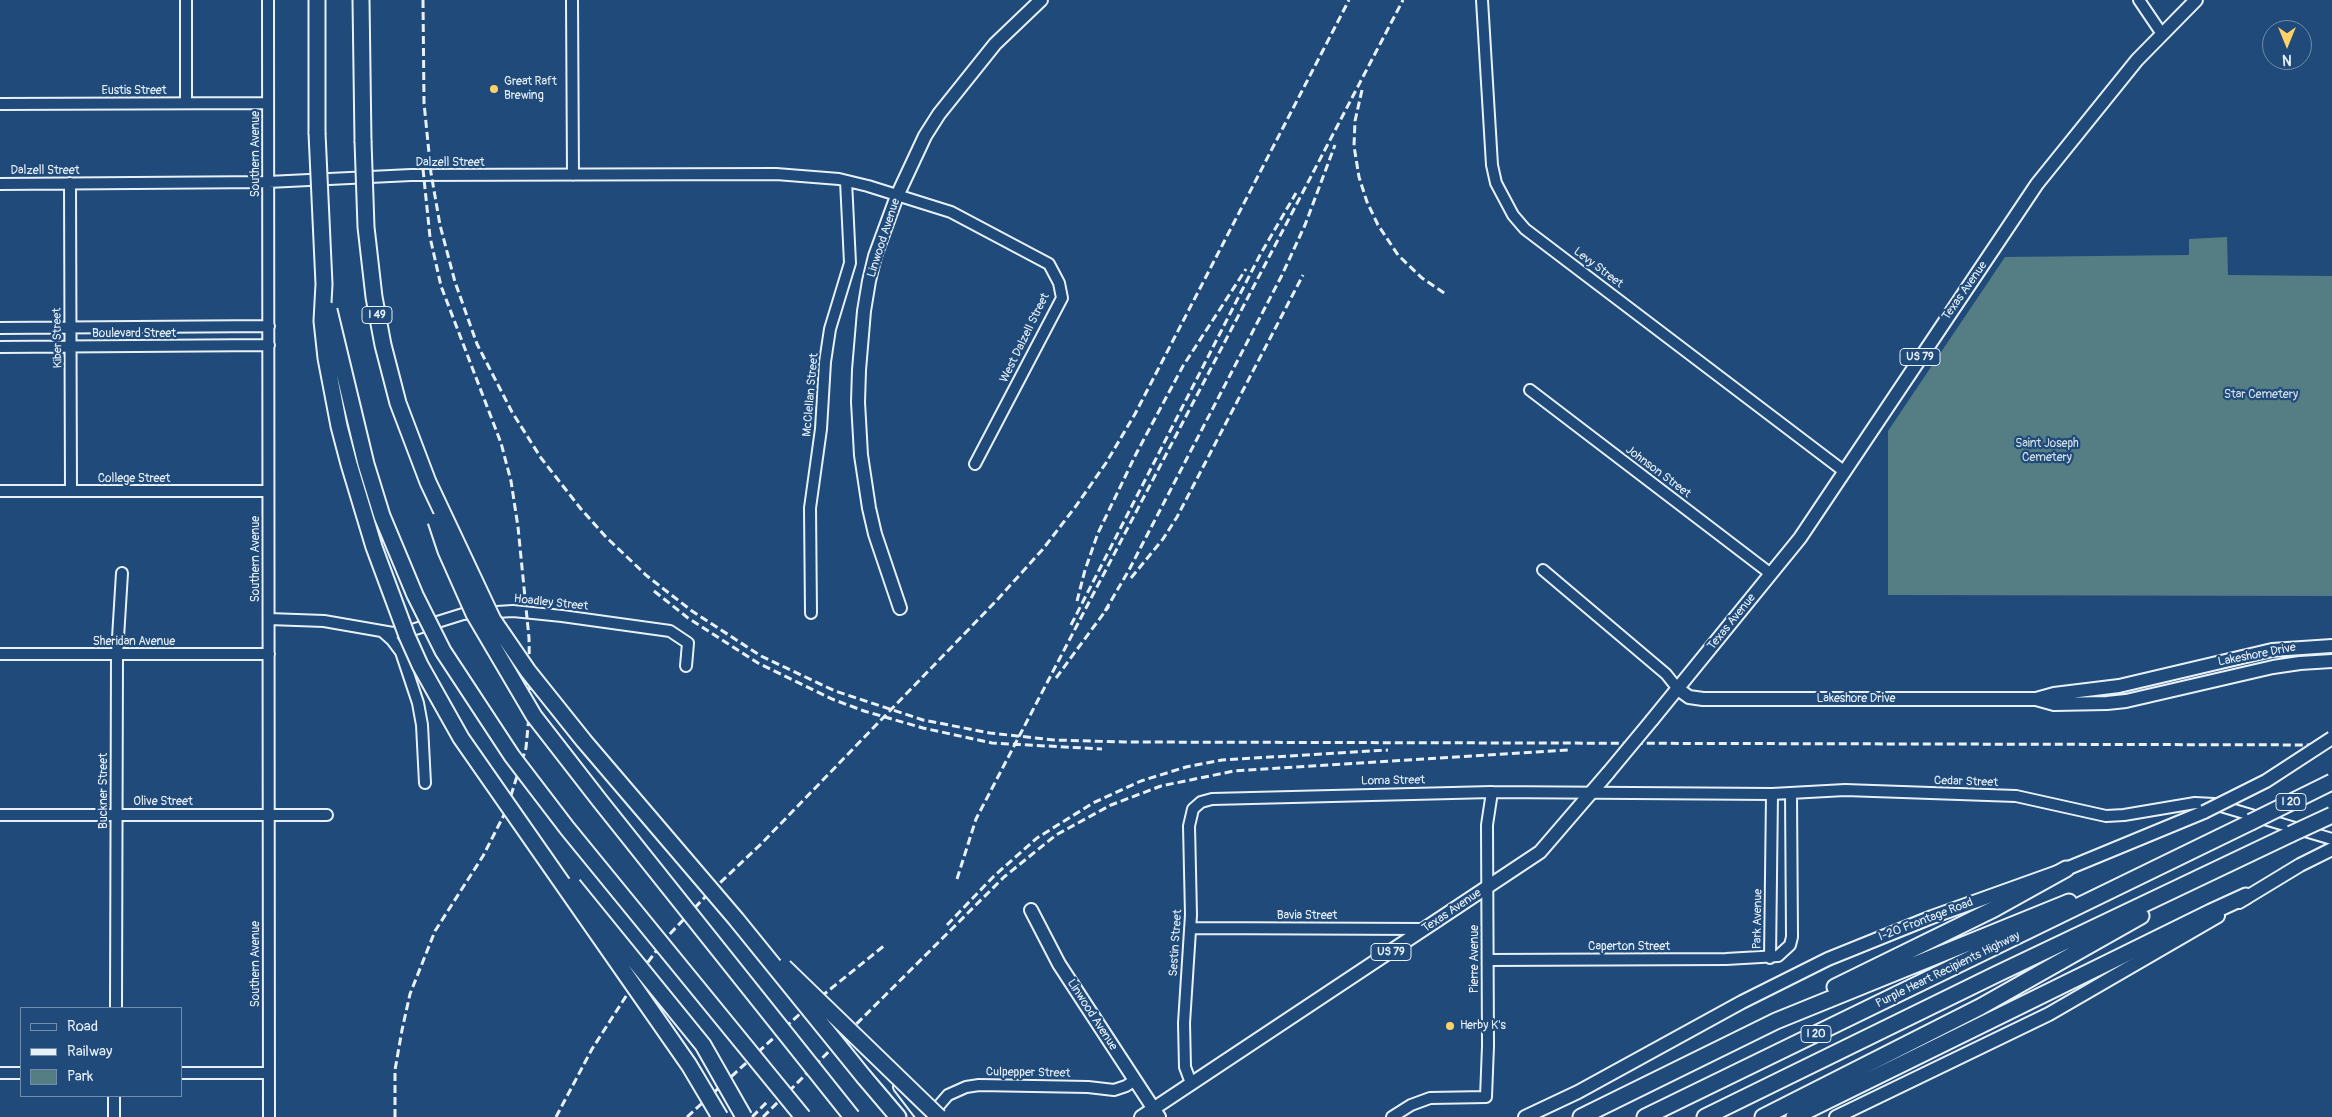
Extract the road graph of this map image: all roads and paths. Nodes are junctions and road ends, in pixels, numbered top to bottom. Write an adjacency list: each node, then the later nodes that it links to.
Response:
1 (186, 0): 11 (street)
2 (268, 0): 13 (street, Southern Avenue)
3 (317, 0): 20 (highway, bridge)
4 (360, 0): 30 (highway, I 49, bridge)
5 (572, 0): 14 (street)
6 (1041, 0): 19 (main road, Linwood Avenue)
7 (1482, 0): 29 (street, Levy Street)
8 (2139, 0): 10 (street)
9 (2196, 0): 10 (main road, Texas Avenue / US 79)
10 (2162, 34): 29 (main road, Texas Avenue / US 79)
11 (186, 103): 12 (street, Eustis Street); 13 (street, Eustis Street)
12 (0, 104)
13 (268, 104): 16 (street, Southern Avenue)
14 (573, 175): 15 (street, Dalzell Street); 16 (street, Dalzell Street)
15 (846, 181): 19 (street, Dalzell Street); 38 (street, McClellan Street)
16 (268, 182): 17 (street, Dalzell Street); 21 (street, Southern Avenue)
17 (70, 183): 18 (street, Dalzell Street); 23 (street, Kiber Street)
18 (0, 184)
19 (897, 196): 28 (street, West Dalzell Street); 37 (main road, Linwood Avenue)
20 (324, 284): 52 (highway, bridge); 91 (highway, bridge)
21 (269, 326): 23 (street, Boulevard Street); 24 (street, Southern Avenue)
22 (0, 328): 23 (street, Boulevard Street)
23 (70, 328): 26 (street, Kiber Street)
24 (269, 345): 26 (street, Boulevard Street); 32 (street, Southern Avenue)
25 (0, 347): 26 (street, Boulevard Street)
26 (71, 347): 31 (street, Kiber Street)
27 (1530, 390): 36 (street, Johnson Street)
28 (975, 464)
29 (1845, 472): 36 (main road, Texas Avenue / US 79)
30 (428, 482): 71 (highway, bridge); 92 (highway, bridge)
31 (71, 491): 32 (street, College Street); 33 (street, College Street)
32 (268, 491): 39 (street, Southern Avenue)
33 (0, 492)
34 (1543, 570): 47 (street)
35 (122, 574): 43 (street, Buckner Street)
36 (1772, 574): 47 (main road, Texas Avenue / US 79)
37 (900, 608)
38 (811, 613)
39 (268, 619): 40 (street, Hoadley Street); 44 (street, Southern Avenue)
40 (381, 631): 46 (street, Hoadley Street); 51 (street)
41 (2332, 646): 48 (main road, Lakeshore Drive)
42 (0, 654): 43 (street, Sheridan Avenue)
43 (117, 654): 44 (street, Sheridan Avenue); 60 (street, Buckner Street)
44 (269, 654): 61 (street, Southern Avenue)
45 (2332, 661): 48 (main road, Lakeshore Drive)
46 (686, 666)
47 (1678, 689): 48 (main road, Lakeshore Drive); 54 (main road, Texas Avenue / US 79, bridge)
48 (2036, 699)
49 (2332, 738): 67 (main road, I-20 Frontage Road, bridge)
50 (2332, 782): 66 (highway, Purple Heart Recipients Highway / I 20, bridge)
51 (425, 783)
52 (494, 788): 89 (highway, bridge); 90 (highway, bridge)
53 (1492, 792): 54 (street, Loma Street); 57 (street, Loma Street); 68 (street, Pierre Avenue)
54 (1591, 794): 55 (street, Cedar Street); 68 (main road, Texas Avenue / US 79)
55 (1772, 794): 56 (street, Cedar Street); 74 (street, Park Avenue)
56 (1791, 794): 63 (street, Cedar Street); 74 (street, Park Avenue)
57 (1196, 805): 72 (street, Sestin Street)
58 (2332, 814): 65 (highway, Purple Heart Recipients Highway / I 20, bridge)
59 (0, 815): 60 (street, Olive Street)
60 (117, 815): 61 (street, Olive Street); 76 (street, Buckner Street)
61 (268, 815): 62 (street, Olive Street); 81 (street, Southern Avenue)
62 (327, 816)
63 (2332, 839)
64 (2332, 849): 69 (main road)
65 (2256, 851): 102 (highway, Purple Heart Recipients Highway / I 20); 103 (highway)
66 (2182, 856): 77 (highway); 101 (highway, Purple Heart Recipients Highway / I 20)
67 (2066, 869): 77 (highway); 99 (main road, I-20 Frontage Road)
68 (1486, 888): 73 (main road, Texas Avenue / US 79); 75 (street, Pierre Avenue)
69 (2246, 896): 104 (highway); 105 (main road)
70 (1031, 910): 82 (main road, Linwood Avenue)
71 (736, 919): 93 (highway, bridge); 96 (highway, bridge)
72 (1190, 928): 73 (street, Bavia Street); 83 (street, Sestin Street)
73 (1424, 929): 83 (main road, Texas Avenue / US 79)
74 (1770, 958): 75 (street, Caperton Street)
75 (1488, 960): 98 (street, Pierre Avenue)
76 (116, 1007)
77 (1776, 1021): 100 (highway)
78 (0, 1073): 79 (street)
79 (20, 1073)
80 (182, 1073): 81 (street)
81 (269, 1073): 88 (street, Southern Avenue)
82 (1135, 1080): 86 (main road, Linwood Avenue); 95 (street, Culpepper Street)
83 (1191, 1083): 86 (main road, Texas Avenue / US 79)
84 (899, 1087): 94 (street)
85 (114, 1097): 87 (street)
86 (1157, 1113): 97 (main road, Texas Avenue / US 79)
87 (114, 1117)
88 (269, 1117)
89 (720, 1117)
90 (744, 1117)
91 (803, 1117)
92 (852, 1117)
93 (898, 1117)
94 (922, 1117)
95 (929, 1117)
96 (939, 1117)
97 (1141, 1117)
98 (1392, 1117)
99 (1525, 1117)
100 (1581, 1117)
101 (1644, 1117)
102 (1705, 1117)
103 (1763, 1117)
104 (1794, 1117)
105 (1836, 1117)

